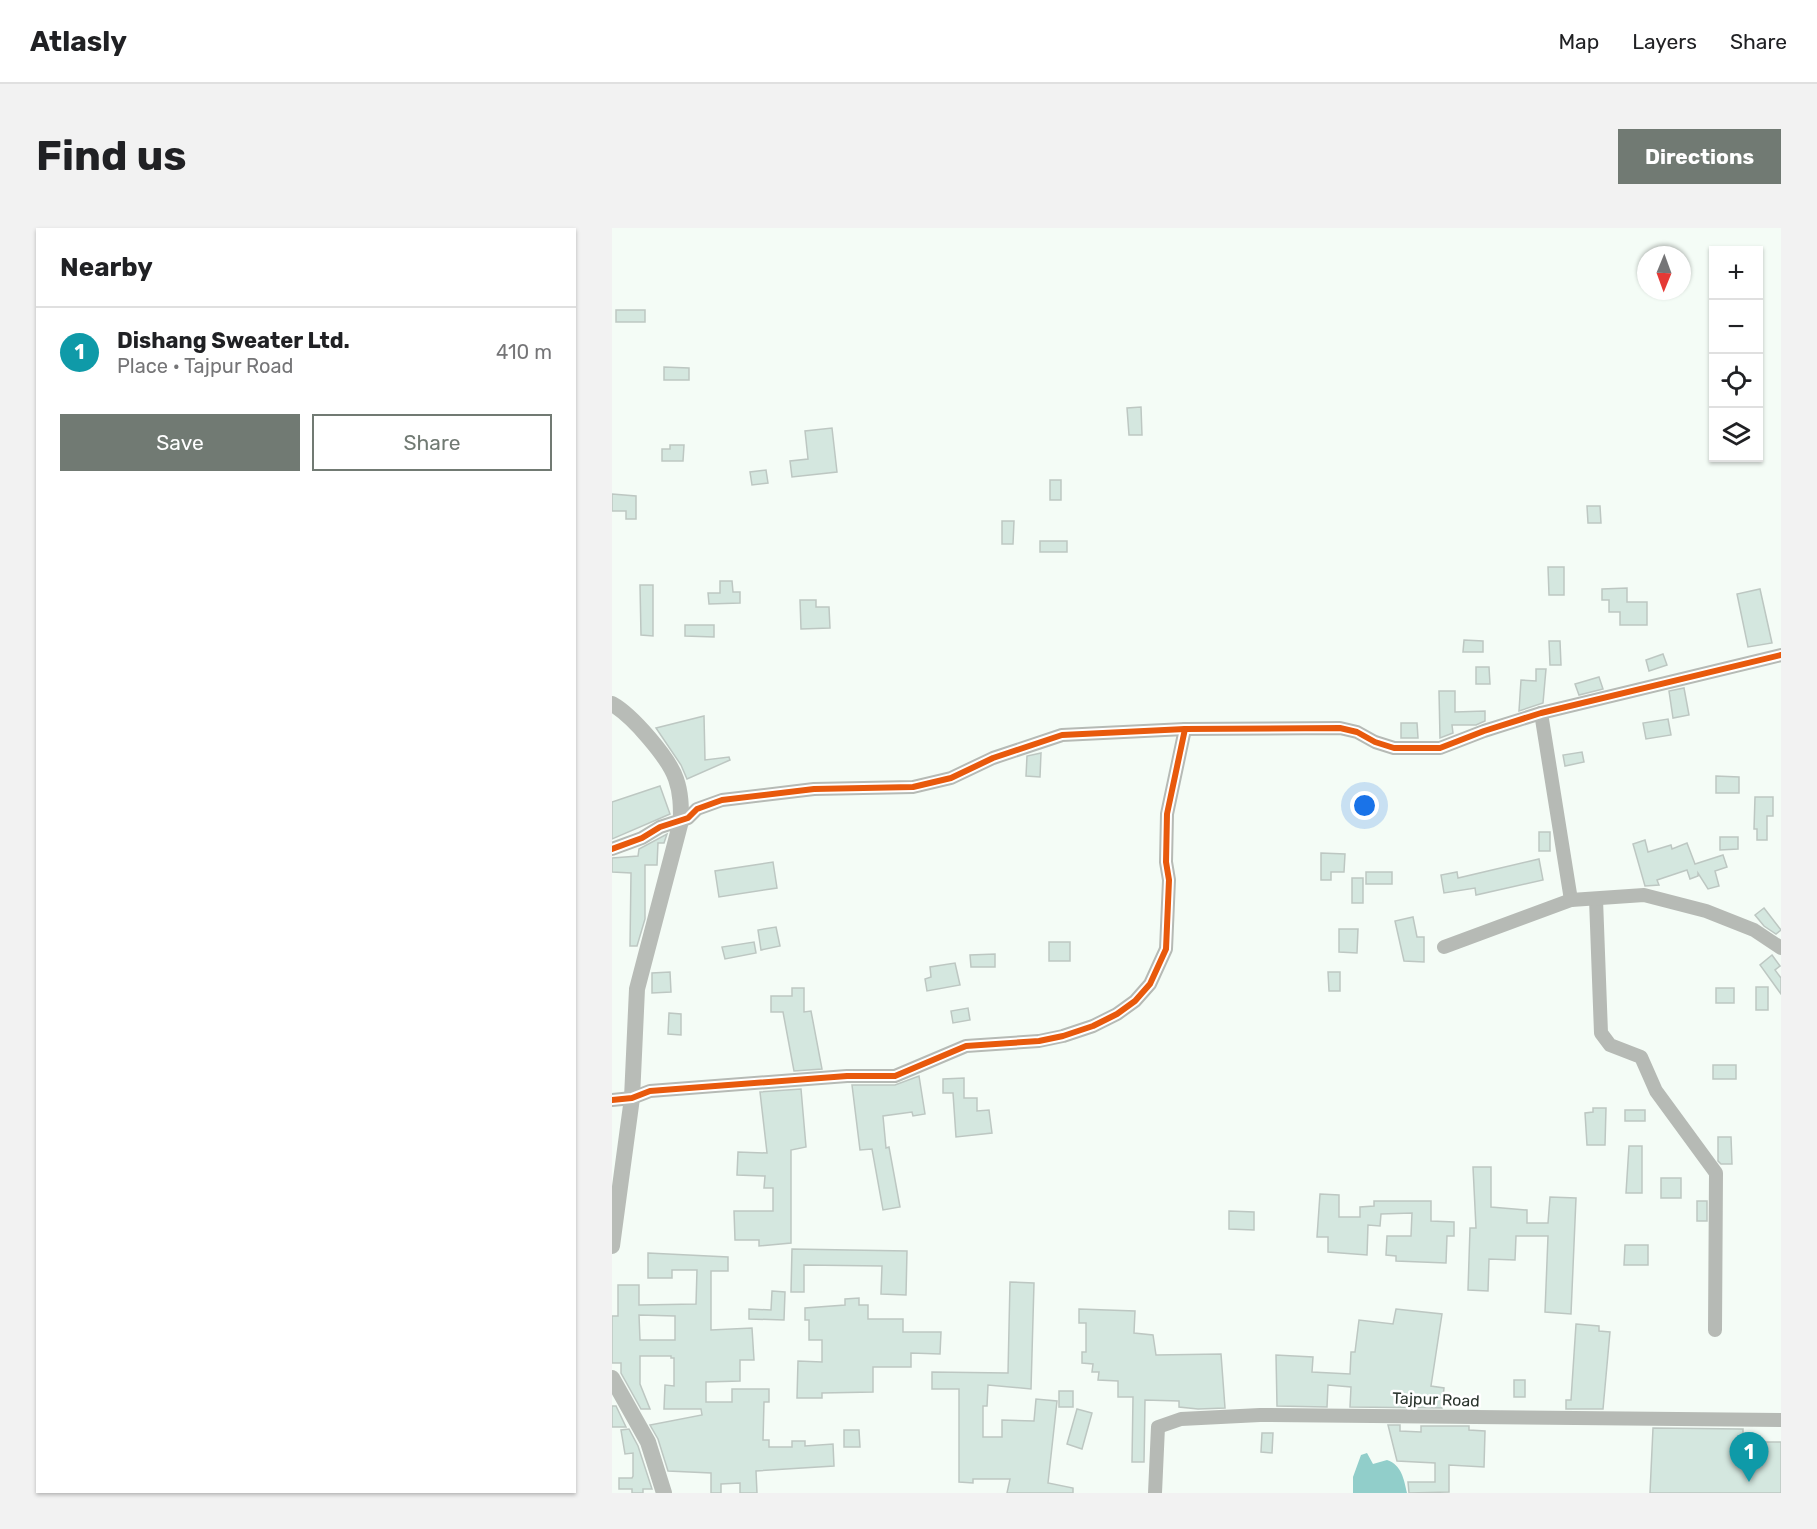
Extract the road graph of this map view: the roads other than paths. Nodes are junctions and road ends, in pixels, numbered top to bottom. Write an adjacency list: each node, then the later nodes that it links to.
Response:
1 (1781, 655): 3 (street)
2 (612, 704): 5 (main road)
3 (1541, 714): 4 (street); 8 (street)
4 (1185, 729): 5 (street); 11 (street)
5 (681, 821): 6 (street); 11 (main road)
6 (612, 849)
7 (1596, 899): 8 (street); 10 (street); 14 (street)
8 (1571, 900): 9 (street)
9 (1444, 947)
10 (1781, 948)
11 (632, 1098): 12 (street); 13 (main road)
12 (612, 1100)
13 (612, 1246)
14 (1715, 1330)
15 (612, 1378): 17 (main road)
16 (1781, 1420): 18 (street, Tajpur Road)
17 (664, 1493)
18 (1155, 1493)

